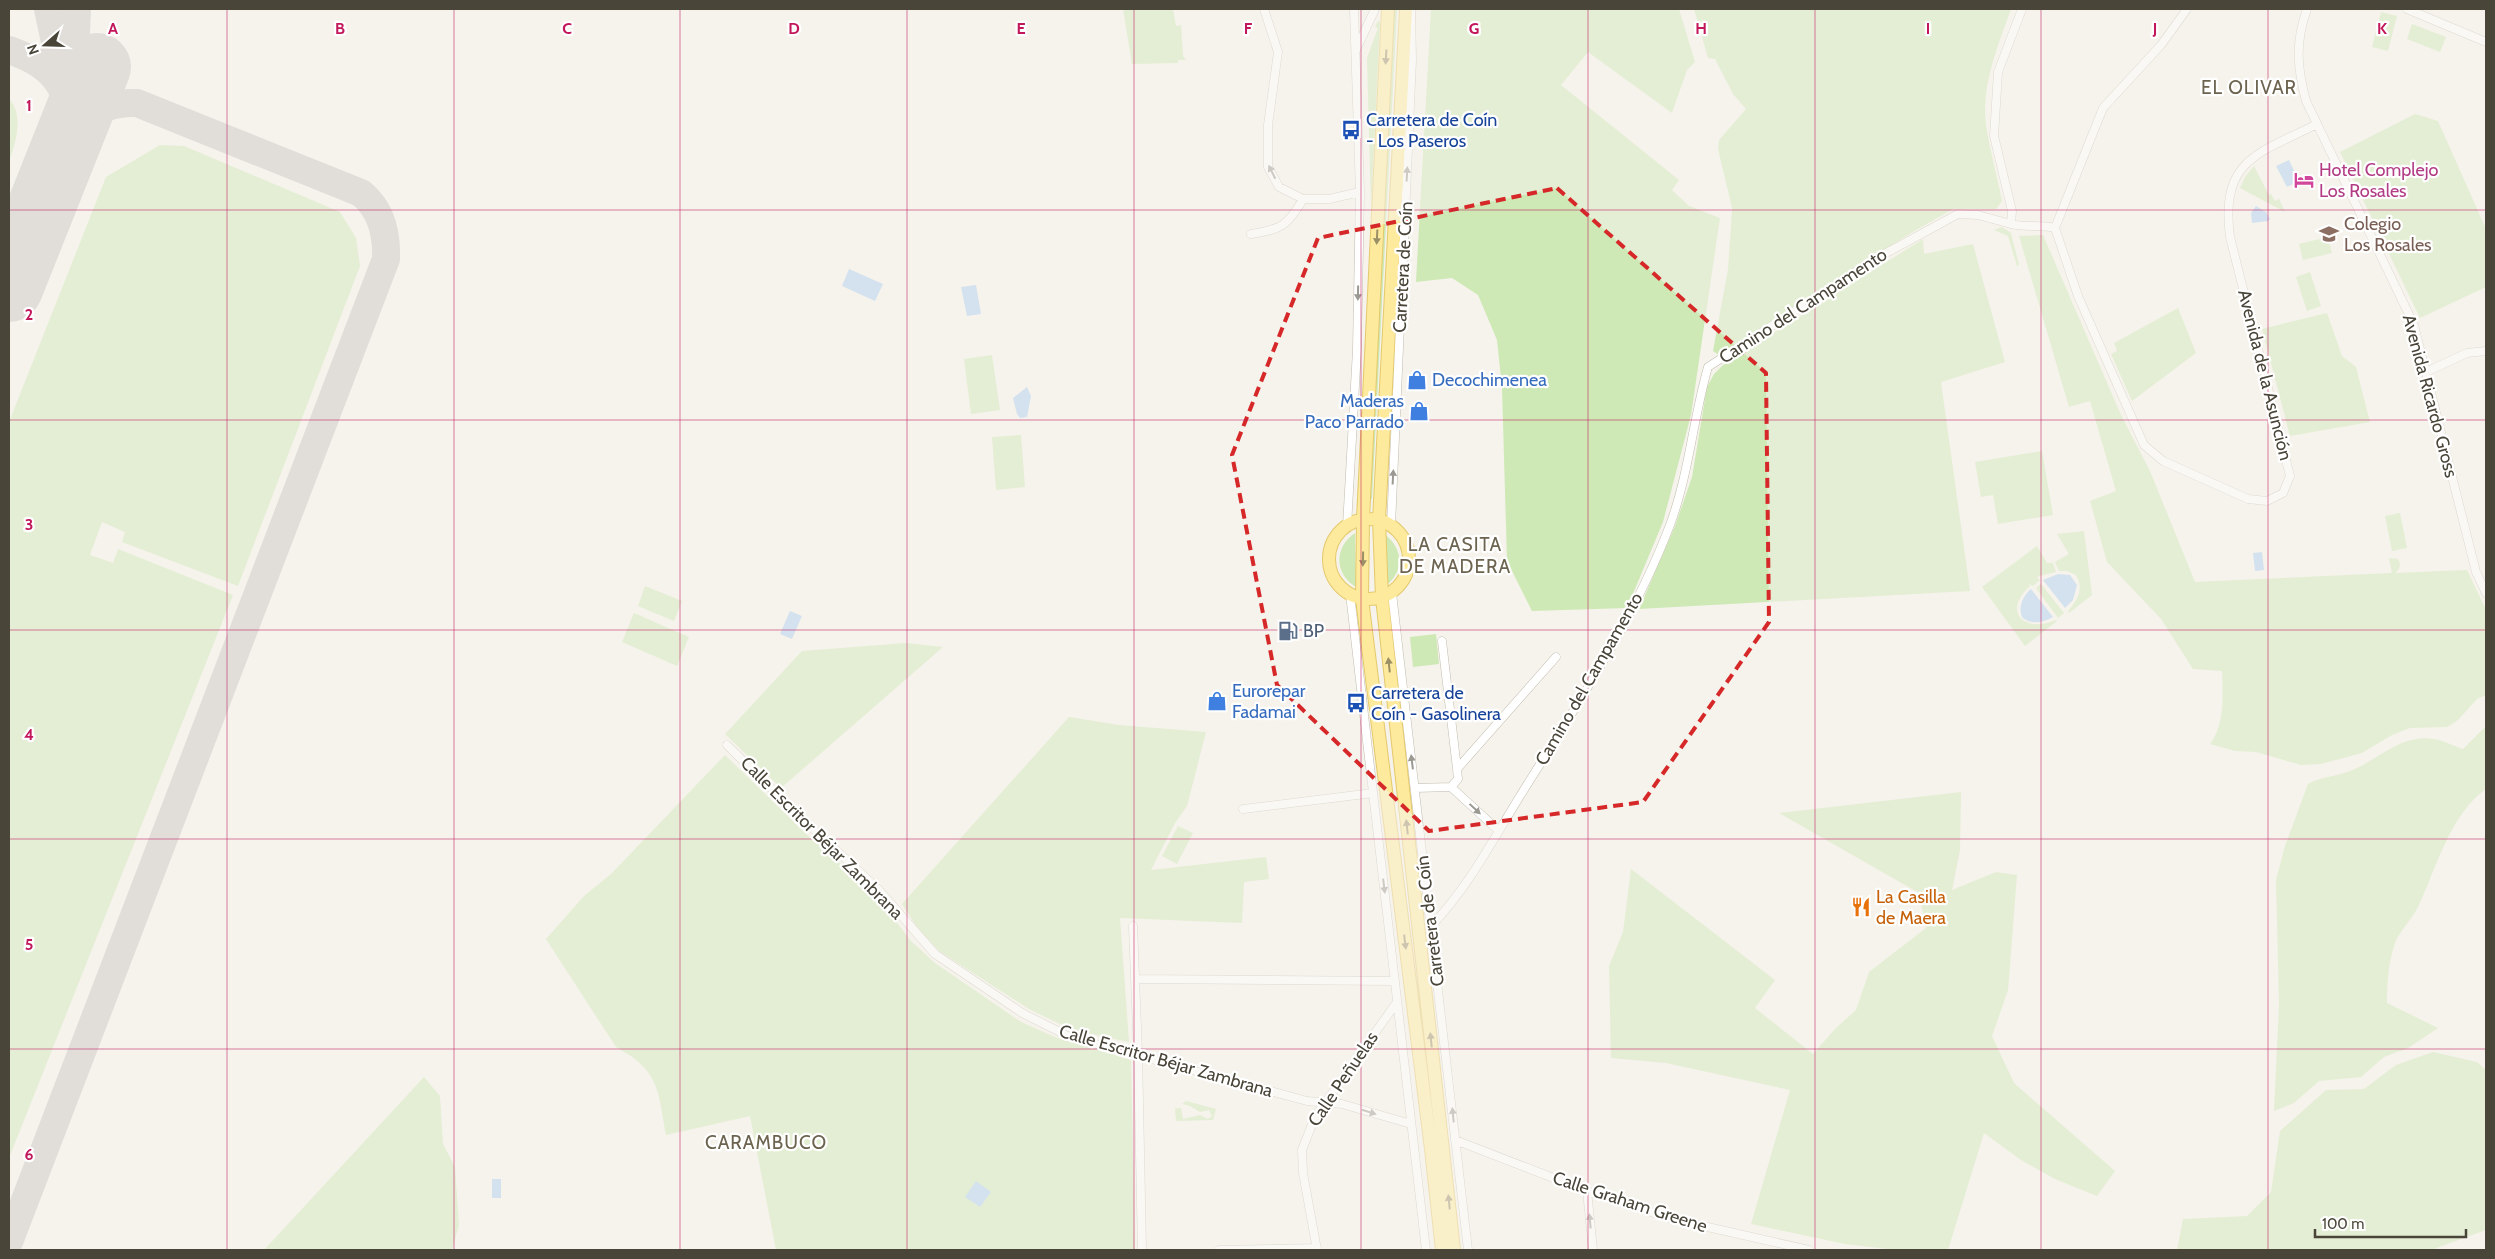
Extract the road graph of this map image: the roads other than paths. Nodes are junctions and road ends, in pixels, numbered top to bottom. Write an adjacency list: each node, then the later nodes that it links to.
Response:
1 (1264, 9): 15 (street, one-way to 1)
2 (1354, 9): 12 (street)
3 (1375, 9): 12 (street)
4 (1388, 9): 21 (main road, Carretera de Coín, one-way to 21)
5 (1406, 9): 22 (main road)
6 (1411, 9): 23 (street, Carretera de Coín, one-way to 6)
7 (2022, 9): 16 (street)
8 (2187, 9): 17 (street)
9 (2308, 9): 13 (street, Avenida Ricardo Gross)
10 (2407, 9): 11 (street)
11 (2486, 42)
12 (1356, 52): 14 (street)
13 (2317, 124): 17 (street, Avenida de la Asunción); 20 (street, Avenida Ricardo Gross)
14 (1360, 192): 15 (street); 24 (street, one-way to 24)
15 (1302, 199): 18 (street)
16 (2011, 224): 17 (street, Camino del Campamento); 36 (street, Camino del Campamento)
17 (2055, 228)
18 (1251, 234)
19 (2486, 351): 20 (street)
20 (2426, 372): 25 (street, Avenida Ricardo Gross)
21 (1363, 519): 22 (main road); 24 (main road); 27 (main road, Carretera de Coín, one-way to 27)
22 (1379, 520): 23 (main road); 26 (main road)
23 (1391, 525): 26 (main road)
24 (1347, 526): 27 (main road)
25 (2486, 593)
26 (1387, 595): 27 (main road); 33 (street, Carretera de Coín, one-way to 26); 52 (main road, one-way to 26)
27 (1356, 597): 34 (street); 51 (main road, Carretera de Coín, one-way to 51)
28 (1442, 641): 31 (street)
29 (1556, 657): 31 (street)
30 (727, 745): 42 (street, Calle Escritor Béjar Zambrana)
31 (1457, 769): 32 (street)
32 (1451, 786): 33 (street); 36 (street, one-way to 36)
33 (1414, 788): 38 (street, Carretera de Coín)
34 (1373, 793): 35 (street); 40 (street, one-way to 40)
35 (1243, 809)
36 (1498, 831): 38 (street, Camino del Campamento)
37 (1133, 926): 39 (street)
38 (1431, 926): 45 (street, Carretera de Coín, one-way to 38)
39 (1134, 979): 40 (street); 42 (street)
40 (1395, 981): 41 (street)
41 (1397, 1002): 43 (street, Calle Peñuelas); 44 (street)
42 (1138, 1054): 43 (street, Calle Escritor Béjar Zambrana); 48 (street)
43 (1326, 1102): 44 (street, Calle Escritor Béjar Zambrana, one-way to 44); 47 (street, Calle Peñuelas)
44 (1411, 1124): 50 (street)
45 (1456, 1140): 46 (street, Calle Graham Greene); 53 (street, Carretera de Coín)
46 (1587, 1191): 54 (street, one-way to 46); 55 (street, Calle Graham Greene)
47 (1317, 1249): 49 (street)
48 (1142, 1250)
49 (1219, 1250)
50 (1426, 1250)
51 (1442, 1250)
52 (1454, 1250)
53 (1468, 1250)
54 (1592, 1250)
55 (1809, 1250)

